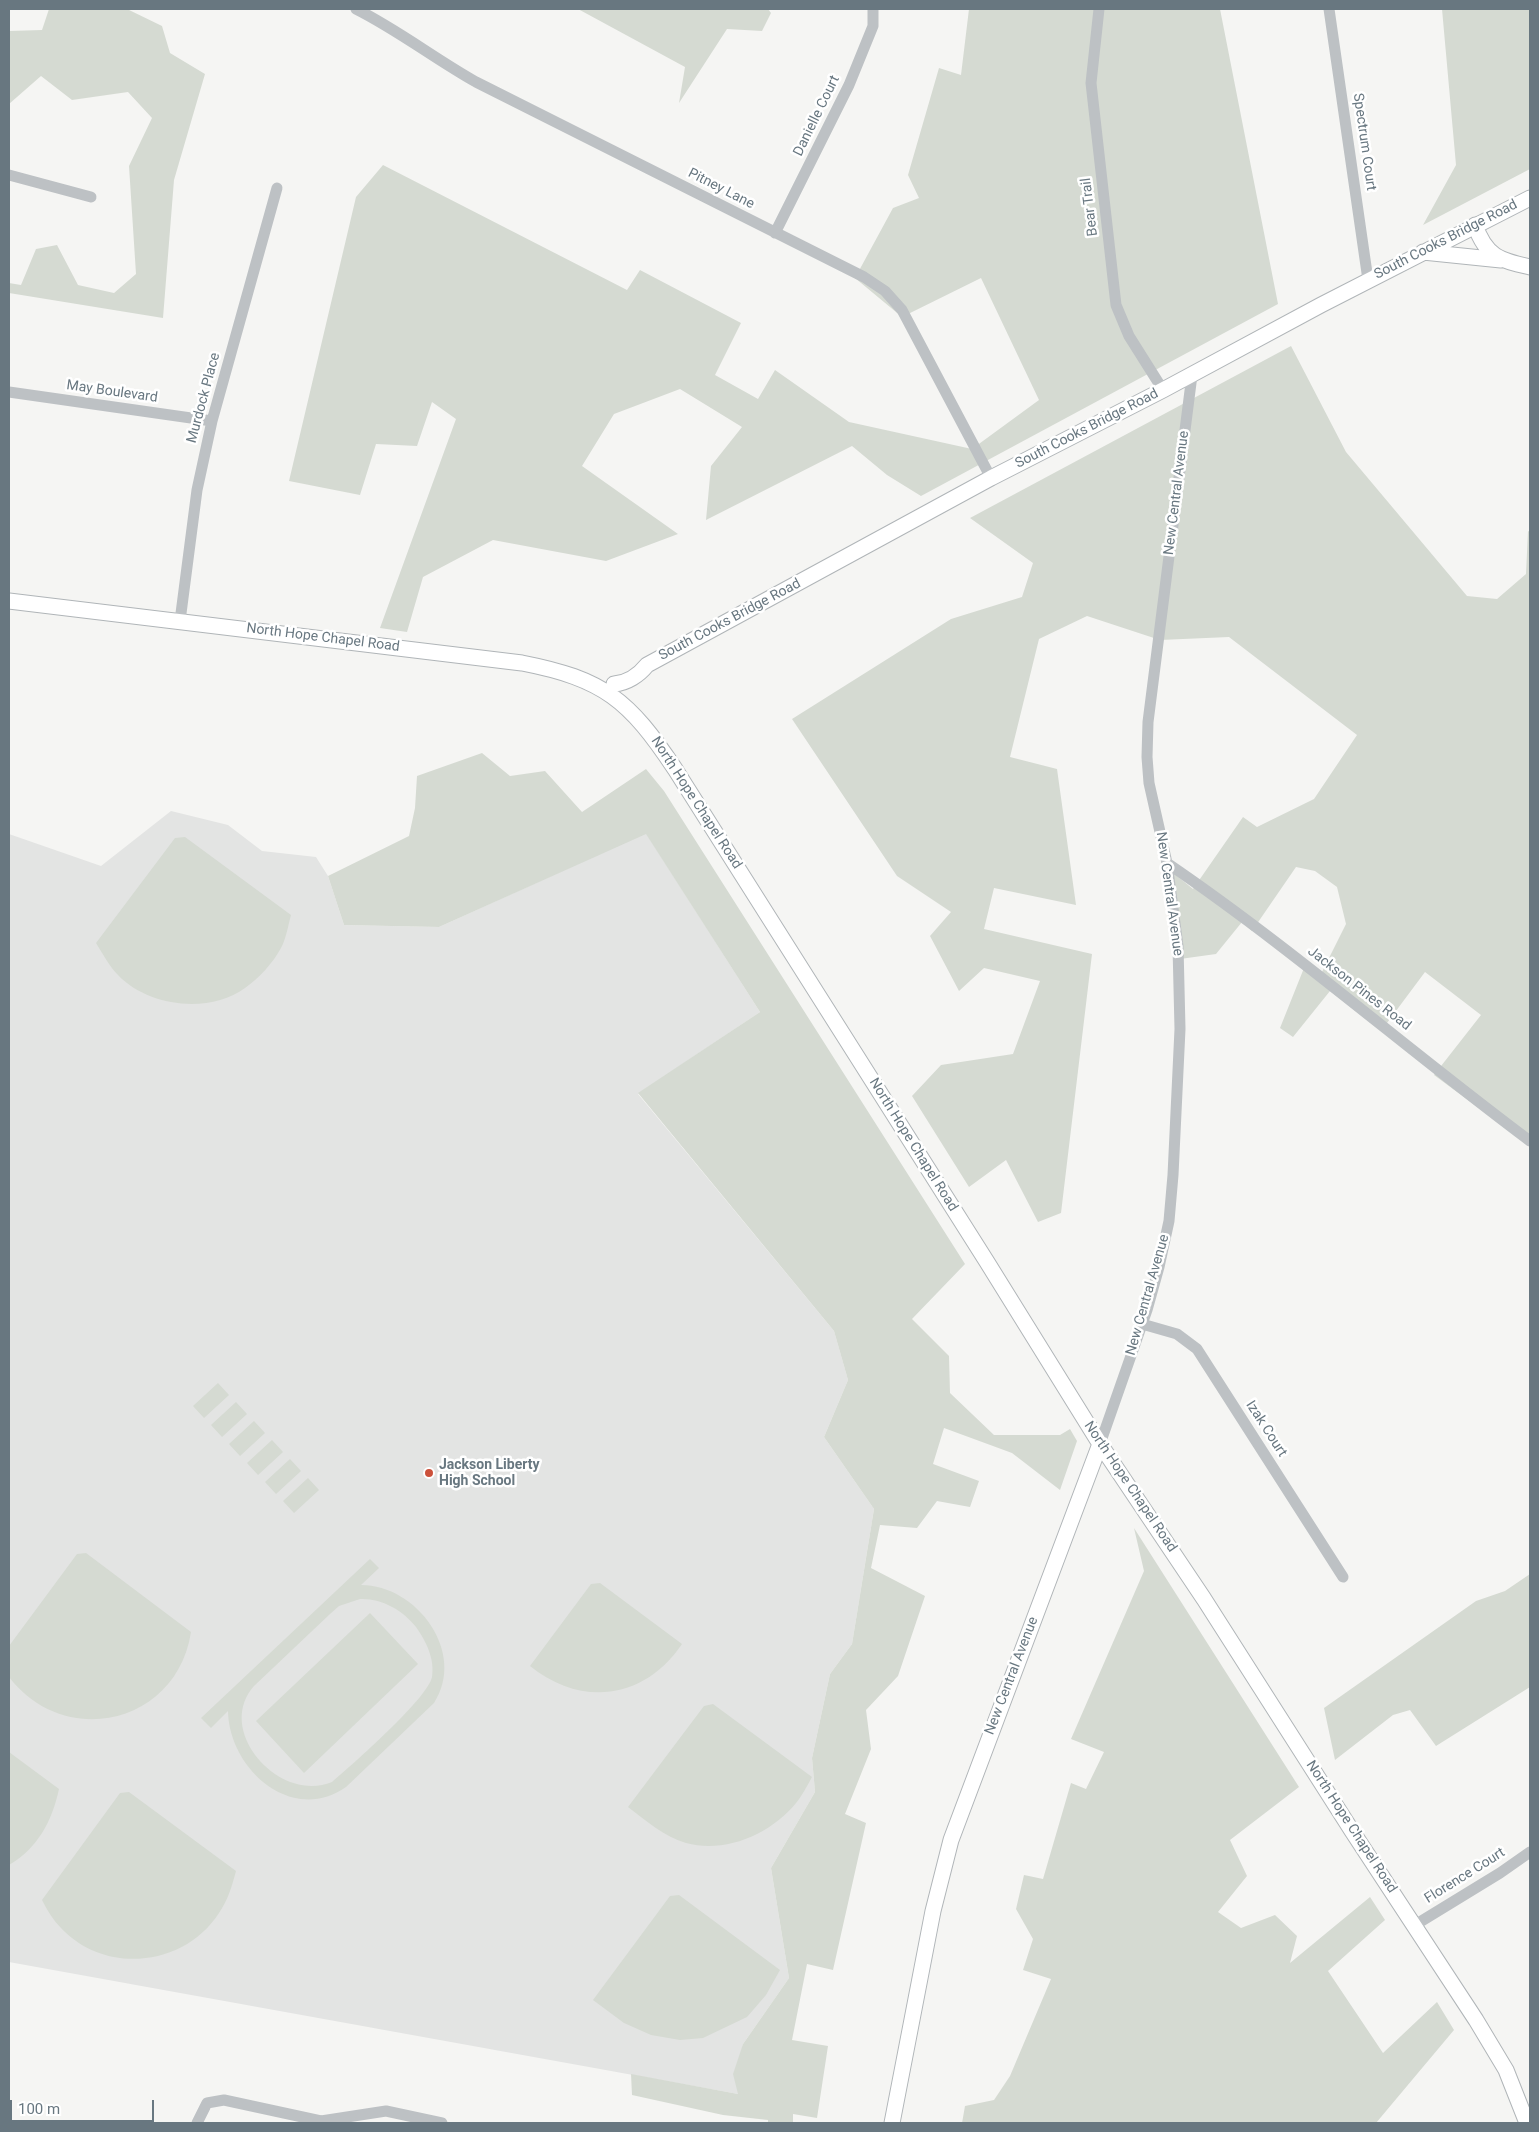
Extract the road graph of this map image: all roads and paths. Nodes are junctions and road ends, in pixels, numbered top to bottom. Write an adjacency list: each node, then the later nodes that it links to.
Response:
1 (356, 9): 10 (street, Pitney Lane)
2 (873, 9): 10 (street, Danielle Court)
3 (1099, 9): 16 (street, Bear Trail)
4 (1329, 9): 14 (street, Spectrum Court)
5 (9, 175): 7 (street)
6 (277, 188): 18 (street, Murdock Place)
7 (92, 197)
8 (1530, 198): 9 (main road, South Cooks Bridge Road)
9 (1475, 225): 11 (main road, South Cooks Bridge Road); 12 (main road)
10 (775, 233): 19 (street, Pitney Lane)
11 (1423, 252): 12 (main road); 14 (main road, South Cooks Bridge Road)
12 (1501, 260): 13 (main road)
13 (1530, 267)
14 (1368, 280): 15 (main road, South Cooks Bridge Road)
15 (1192, 375): 16 (main road, South Cooks Bridge Road); 23 (street, New Central Avenue)
16 (1163, 390): 19 (main road, South Cooks Bridge Road)
17 (9, 392): 18 (street, May Boulevard)
18 (212, 421): 21 (street, Murdock Place)
19 (991, 478): 22 (main road, South Cooks Bridge Road)
20 (9, 601): 21 (main road, North Hope Chapel Road)
21 (180, 621): 22 (main road, North Hope Chapel Road)
22 (609, 687): 26 (main road, North Hope Chapel Road)
23 (1167, 862): 24 (street, Jackson Pines Road); 25 (street, New Central Avenue)
24 (1530, 1141)
25 (1142, 1324): 26 (street, New Central Avenue); 27 (street, Izak Court)
26 (1100, 1444): 29 (main road, North Hope Chapel Road); 33 (main road, New Central Avenue)
27 (1343, 1577)
28 (1530, 1852): 29 (street, Florence Court)
29 (1414, 1925): 34 (main road, North Hope Chapel Road)
30 (321, 2122): 31 (street); 32 (street)
31 (197, 2123)
32 (442, 2123)
33 (892, 2123)
34 (1527, 2123)

